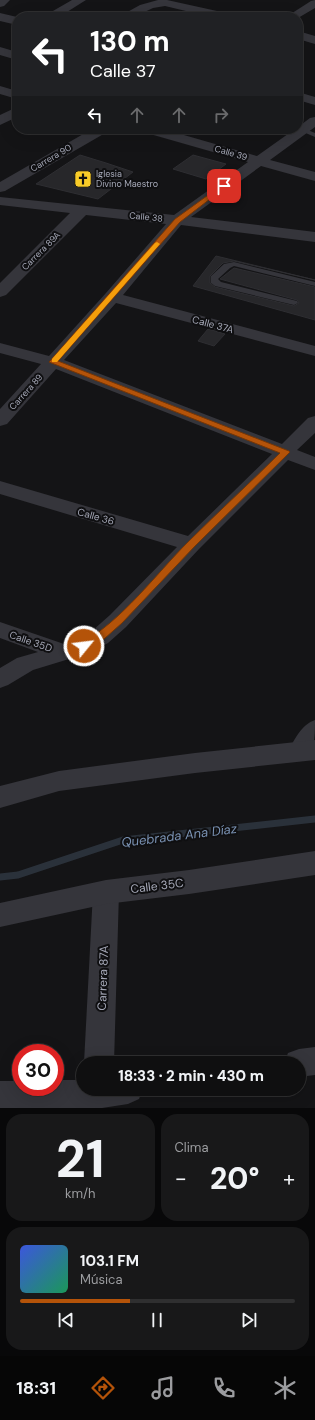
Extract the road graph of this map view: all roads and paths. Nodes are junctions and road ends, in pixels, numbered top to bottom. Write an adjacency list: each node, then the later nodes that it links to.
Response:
1 (4, 0): 5 (street)
2 (80, 0): 7 (street)
3 (205, 0): 6 (street)
4 (315, 1): 10 (street)
5 (0, 2)
6 (191, 8): 8 (street); 9 (street)
7 (59, 12)
8 (134, 12)
9 (207, 12)
10 (299, 12)
11 (0, 17): 12 (street)
12 (12, 20)
13 (303, 36): 14 (street)
14 (315, 40)
15 (0, 51): 16 (street)
16 (12, 55)
17 (0, 90): 18 (street)
18 (12, 94)
19 (303, 97): 20 (street)
20 (315, 101)
21 (12, 113): 22 (street)
22 (0, 121)
23 (315, 121): 24 (street, Carrera 89)
24 (305, 131)
25 (93, 134): 30 (street, Carrera 90)
26 (165, 134): 28 (street, Calle 39)
27 (300, 134): 28 (street, Carrera 89)
28 (259, 161): 29 (street, Calle 39); 33 (street, Carrera 89)
29 (315, 177)
30 (0, 188)
31 (0, 201): 32 (street, Calle 38)
32 (81, 211): 33 (street, Calle 38); 36 (street, Carrera 89A)
33 (177, 220): 34 (street, Calle 38); 37 (street, Carrera 89)
34 (315, 237)
35 (315, 284): 38 (lane)
36 (0, 292)
37 (112, 297): 40 (street, Calle 37A); 41 (street, Carrera 89)
38 (294, 302)
39 (0, 348): 41 (street)
40 (315, 351)
41 (53, 362): 42 (street, Carrera 89); 44 (street)
42 (0, 420)
43 (315, 422): 44 (street)
44 (286, 452): 45 (street); 47 (street)
45 (315, 464)
46 (0, 487): 47 (street, Calle 36)
47 (192, 544): 49 (street)
48 (0, 630): 49 (street, Calle 35D)
49 (62, 652): 50 (street)
50 (0, 679)
51 (315, 729): 52 (street)
52 (308, 751): 53 (street)
53 (0, 797)
54 (315, 863): 55 (street, Calle 35C)
55 (106, 892): 56 (street, Calle 35C); 57 (street, Carrera 87A)
56 (0, 915)
57 (99, 1056)
58 (0, 1096): 59 (street)
59 (98, 1097)

